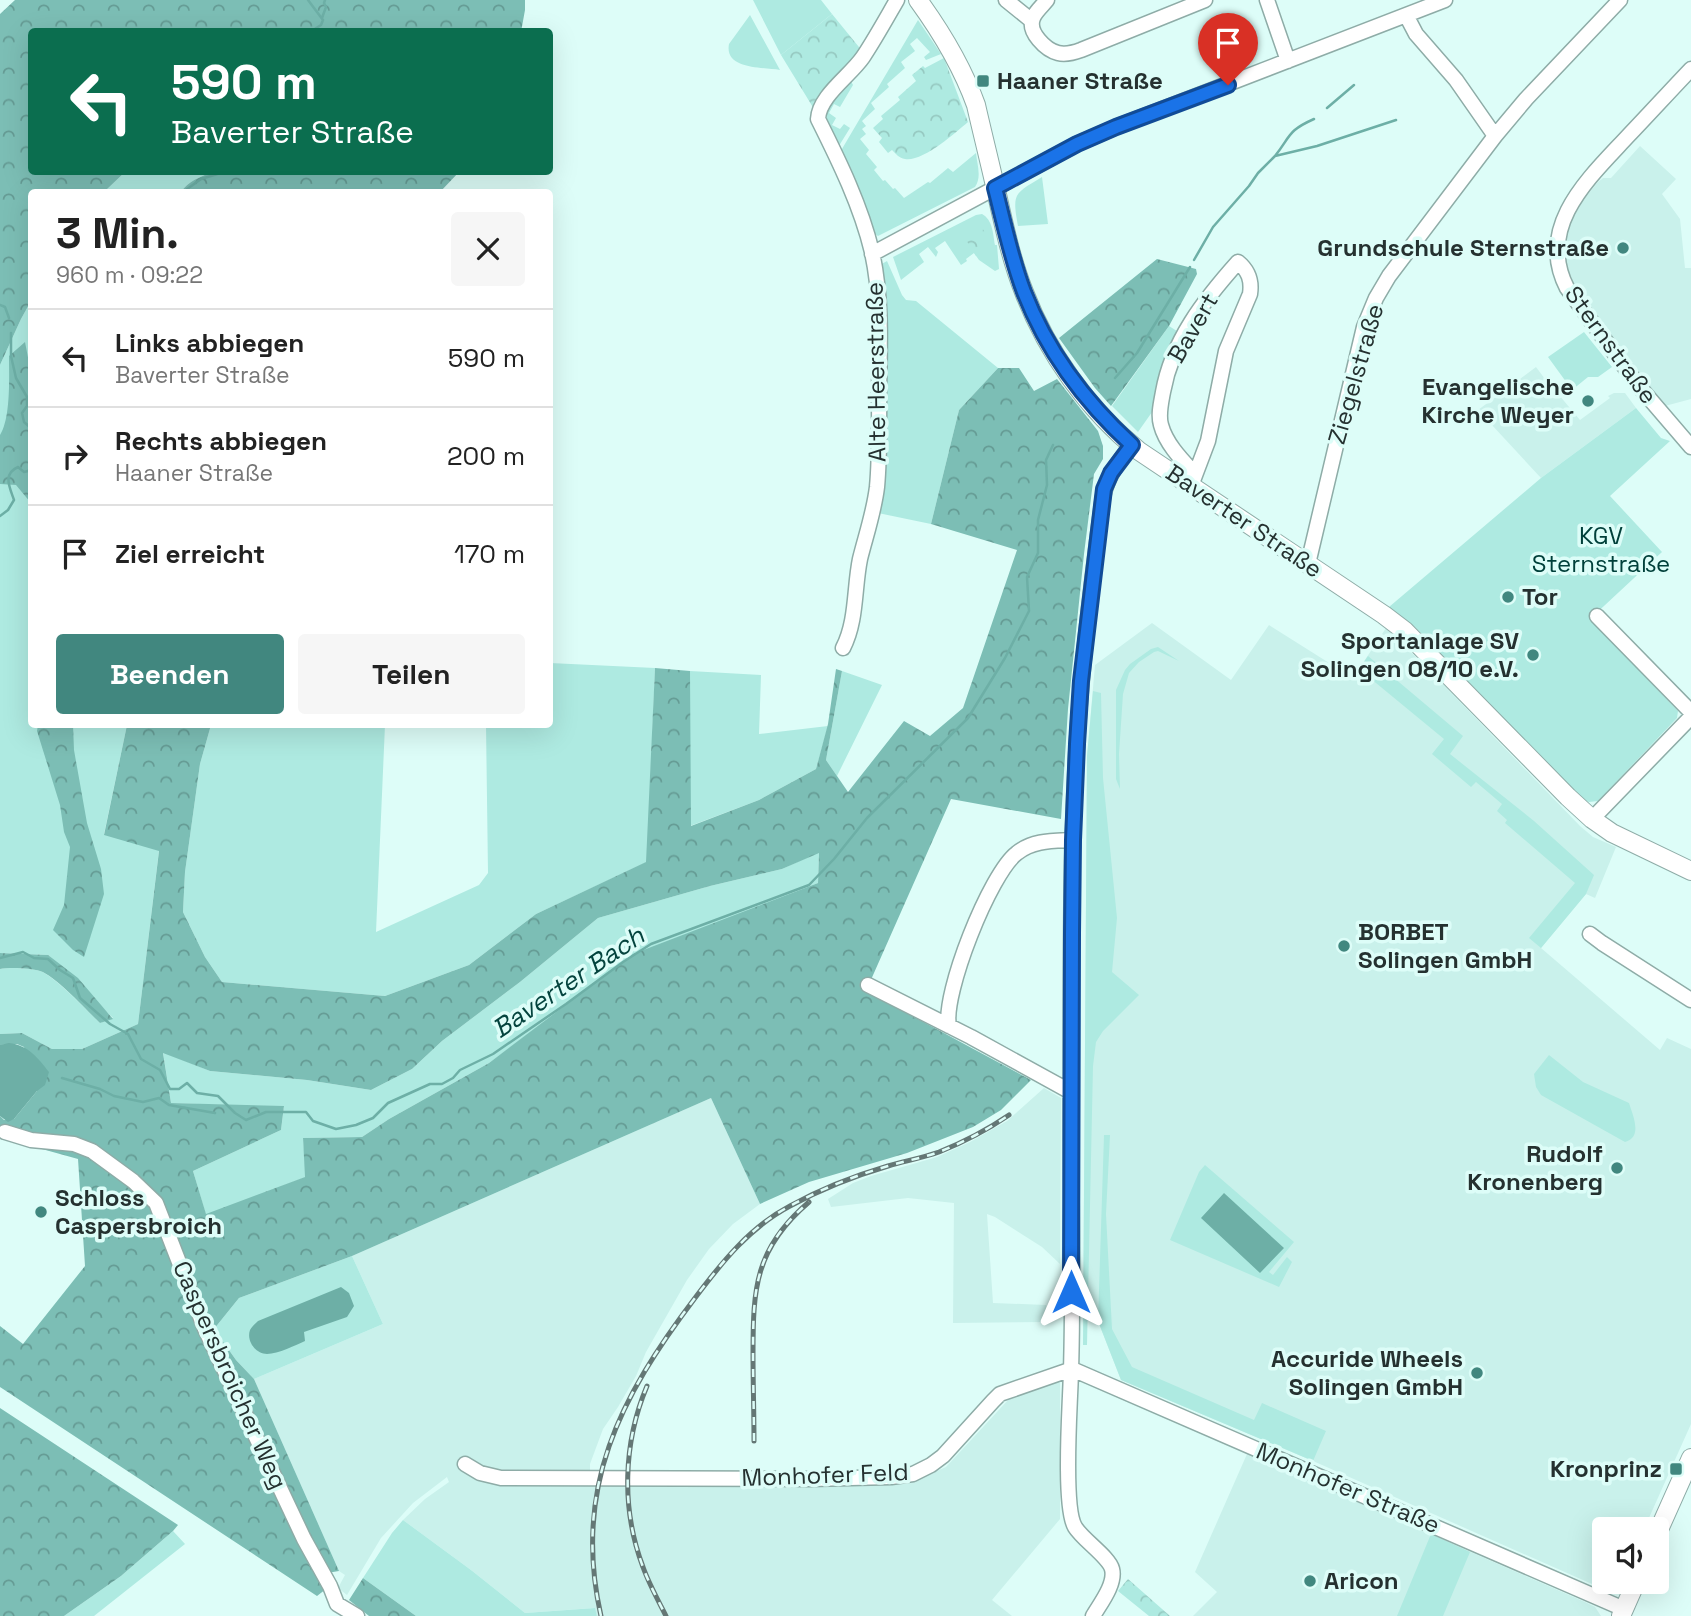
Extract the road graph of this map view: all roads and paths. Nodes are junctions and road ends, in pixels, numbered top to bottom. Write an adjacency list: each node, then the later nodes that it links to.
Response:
1 (897, 0): 15 (street, Alte Heerstraße)
2 (918, 0): 14 (main road)
3 (1006, 0): 10 (street)
4 (1047, 0): 10 (street)
5 (1205, 0): 10 (street)
6 (1267, 0): 11 (street)
7 (1446, 0): 9 (street)
8 (1620, 0): 13 (street, Ziegelstraße)
9 (1406, 15): 11 (street); 13 (street)
10 (1032, 21)
11 (1288, 61): 14 (street)
12 (1691, 69): 17 (street, Sternstraße)
13 (1496, 136): 19 (street, Ziegelstraße)
14 (995, 188): 15 (street); 16 (main road, Baverter Straße)
15 (872, 254): 21 (street, Alte Heerstraße)
16 (1132, 445): 18 (main road, Baverter Straße); 24 (street)
17 (1691, 447)
18 (1193, 480): 18 (street, Bavert); 19 (main road, Baverter Straße)
19 (1308, 564): 23 (main road, Baverter Straße)
20 (1597, 616): 22 (street)
21 (843, 648)
22 (1691, 714): 23 (street)
23 (1592, 820): 25 (main road, Baverter Straße)
24 (1073, 840): 29 (street); 30 (street)
25 (1691, 871)
26 (1590, 934): 28 (street)
27 (868, 985): 29 (street)
28 (1691, 1000)
29 (949, 1026): 30 (street)
30 (1071, 1092): 32 (street)
31 (5, 1132): 37 (street, Caspersbroicher Weg)
32 (1072, 1368): 34 (street, Monhofer Feld); 38 (street, Monhofer Straße); 40 (street)
33 (1691, 1458): 35 (main road)
34 (465, 1464)
35 (1665, 1517)
36 (1631, 1594): 38 (main road)
37 (333, 1610): 39 (street, Caspersbroicher Weg)
38 (1623, 1613)
39 (357, 1616)
40 (1093, 1616)

